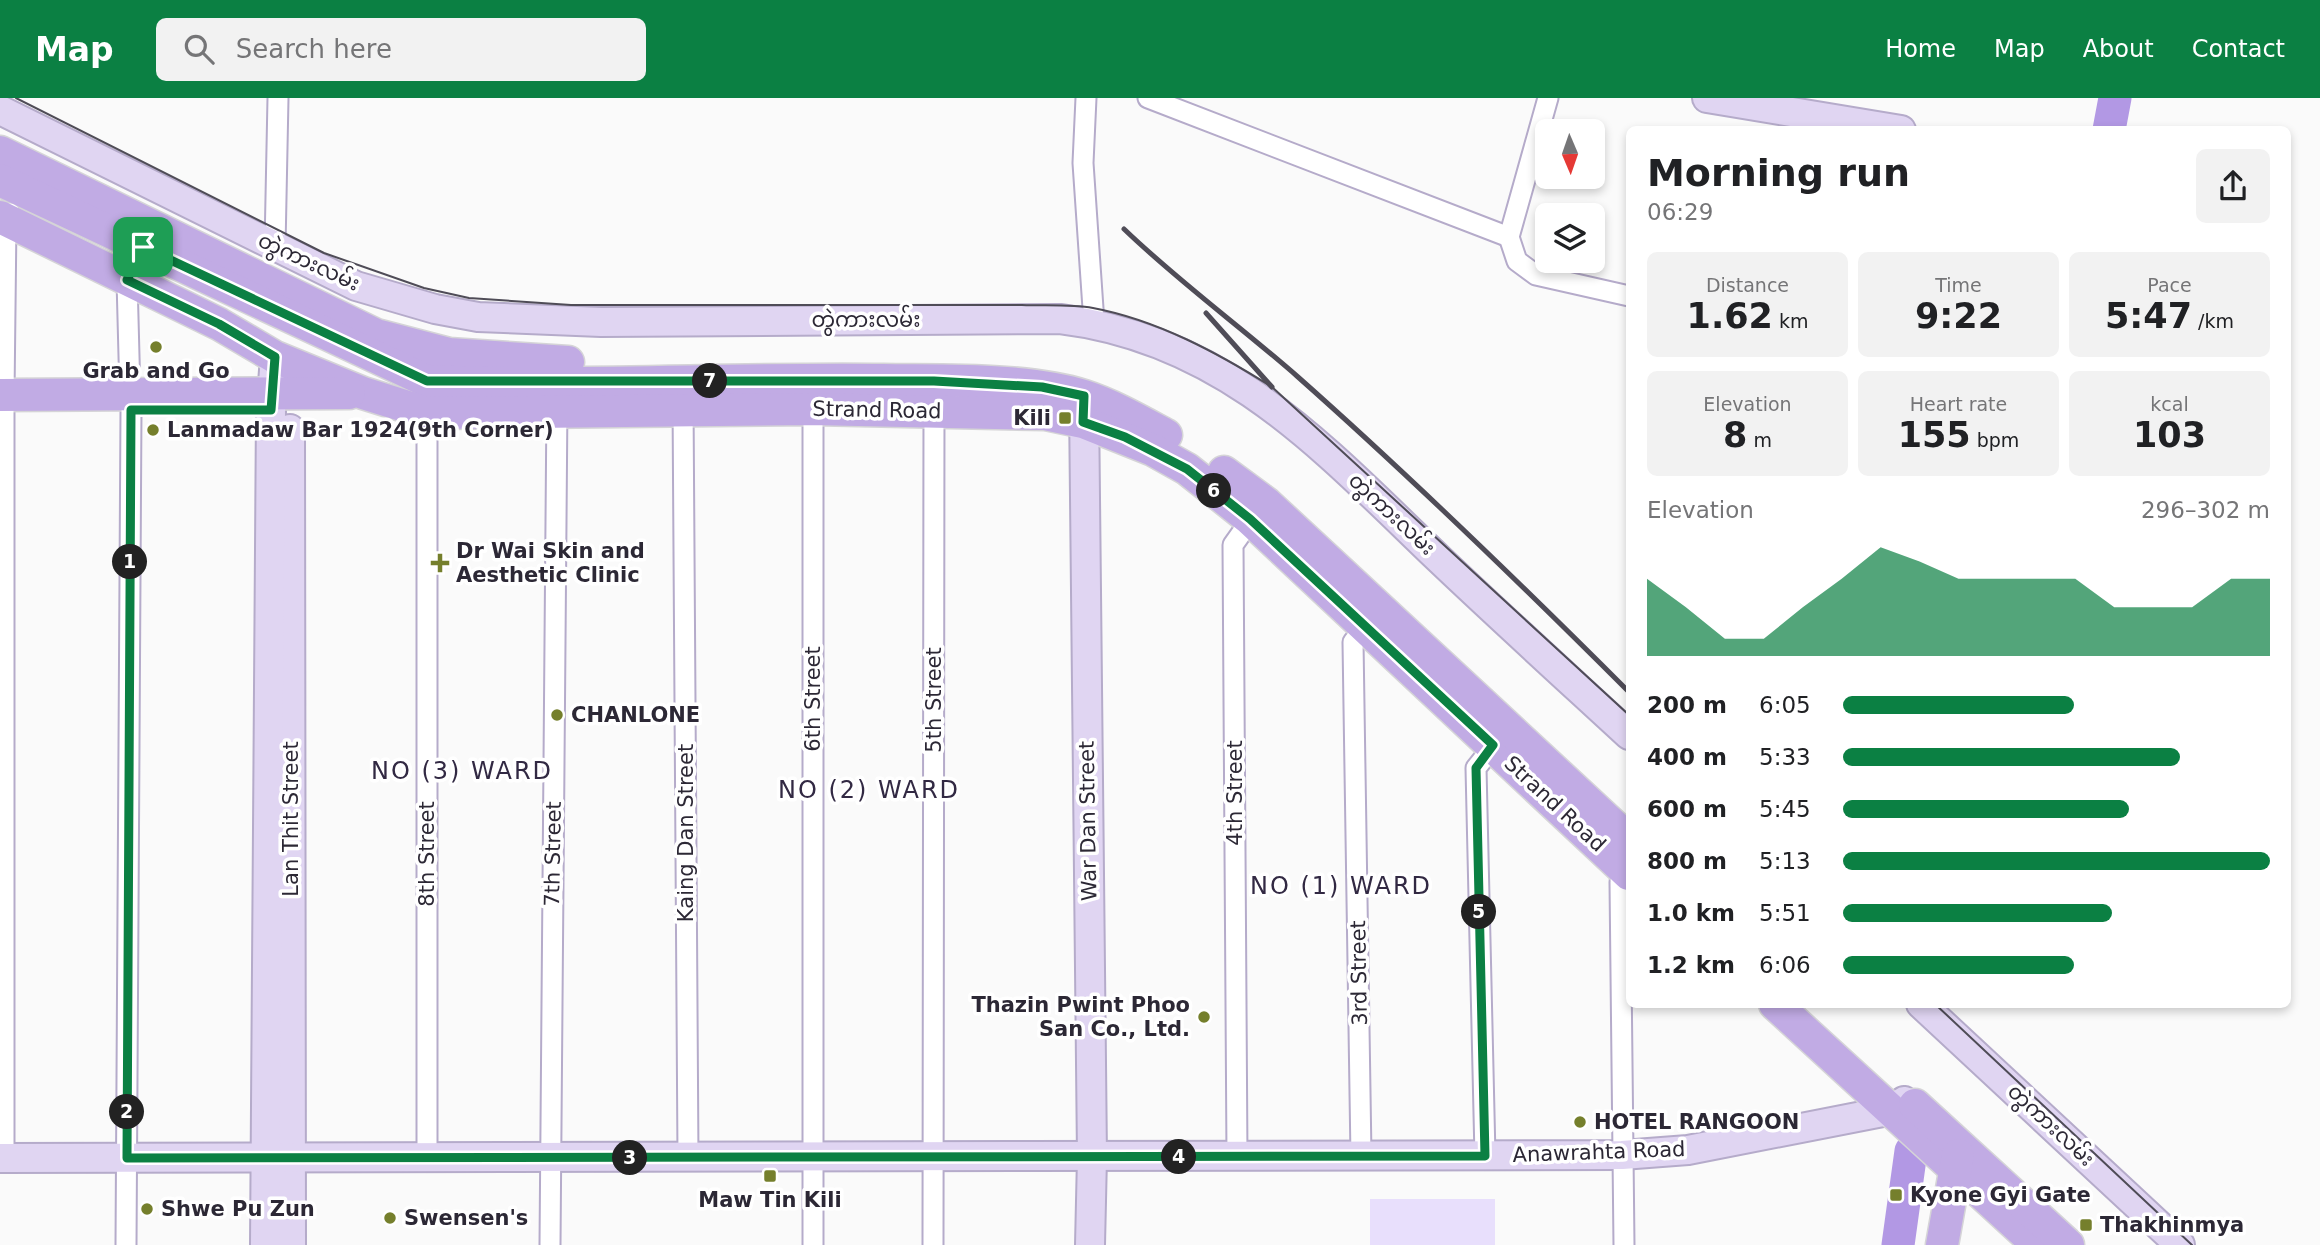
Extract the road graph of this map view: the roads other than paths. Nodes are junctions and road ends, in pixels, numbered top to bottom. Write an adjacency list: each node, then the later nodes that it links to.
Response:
1 (278, 98): 13 (street)
2 (1086, 98): 16 (street)
3 (1149, 98): 11 (street)
4 (1548, 98): 11 (street)
5 (1707, 98): 7 (main road)
6 (0, 110): 13 (main road, တွဲကားလမ်း)
7 (1877, 126)
8 (0, 152): 24 (main road)
9 (10, 185): 10 (street); 12 (main road, Strand Road)
10 (3, 219): 14 (main road, Strand Road); 26 (street)
11 (1509, 237): 15 (street)
12 (143, 247): 14 (street); 18 (main road, Strand Road)
13 (275, 247): 16 (main road, တွဲကားလမ်း)
14 (127, 280): 17 (main road, Strand Road); 27 (street)
15 (1626, 295)
16 (1094, 323): 31 (main road, တွဲကားလမ်း)
17 (275, 357): 19 (main road, Strand Road); 25 (main road, Lan Thit Street)
18 (427, 381): 19 (main road); 23 (main road, Strand Road); 28 (street, 8th Street)
19 (363, 393): 25 (main road); 28 (main road, Strand Road)
20 (813, 394): 21 (main road, Strand Road); 22 (main road, Strand Road); 50 (street, 6th Street)
21 (683, 396): 23 (main road, Strand Road); 49 (street, Kaing Dan Street)
22 (934, 396): 24 (main road, Strand Road); 51 (street, 5th Street)
23 (556, 397): 28 (main road, Strand Road); 48 (street, 7th Street)
24 (1085, 398): 29 (main road, Strand Road); 43 (main road, War Dan Street)
25 (281, 401): 27 (main road); 28 (main road); 52 (main road, Lan Thit Street)
26 (2, 402): 27 (main road); 46 (street)
27 (130, 402): 47 (street)
28 (427, 414): 53 (street, 8th Street)
29 (1258, 511): 30 (main road, Strand Road); 44 (street, 4th Street)
30 (1373, 617): 32 (main road, Strand Road); 41 (street, 3rd Street)
31 (1626, 732)
32 (1501, 736): 33 (main road, Strand Road); 34 (main road, Strand Road); 42 (street)
33 (1626, 838)
34 (1626, 869)
35 (1626, 874): 40 (street)
36 (1780, 1008): 39 (main road)
37 (1810, 1008): 39 (main road)
38 (1930, 1009): 65 (main road, တွဲကားလမ်း)
39 (1900, 1104): 40 (main road, Anawrahta Road); 45 (main road)
40 (1622, 1155): 42 (main road, Anawrahta Road); 62 (street)
41 (1362, 1156): 42 (main road, Anawrahta Road); 44 (main road, Anawrahta Road)
42 (1485, 1156)
43 (1092, 1157): 44 (main road, Anawrahta Road); 51 (main road, Anawrahta Road); 61 (main road, War Dan Street)
44 (1237, 1157)
45 (1957, 1157): 54 (main road); 63 (main road); 64 (main road)
46 (2, 1158): 47 (main road, Anawrahta Road)
47 (127, 1158): 52 (main road, Anawrahta Road); 55 (street)
48 (550, 1158): 49 (main road, Anawrahta Road); 53 (main road, Anawrahta Road); 58 (street, 7th Street)
49 (688, 1158): 50 (main road, Anawrahta Road)
50 (813, 1158): 51 (main road, Anawrahta Road); 59 (street, 6th Street)
51 (933, 1158): 60 (street, 5th Street)
52 (278, 1159): 53 (main road, Anawrahta Road); 56 (main road, Lan Thit Street); 57 (main road, Lan Thit Street)
53 (426, 1159)
54 (1943, 1242)
55 (126, 1245)
56 (265, 1245)
57 (291, 1245)
58 (550, 1245)
59 (813, 1245)
60 (933, 1245)
61 (1090, 1245)
62 (1624, 1245)
63 (2038, 1245)
64 (2068, 1245)
65 (2180, 1245)

